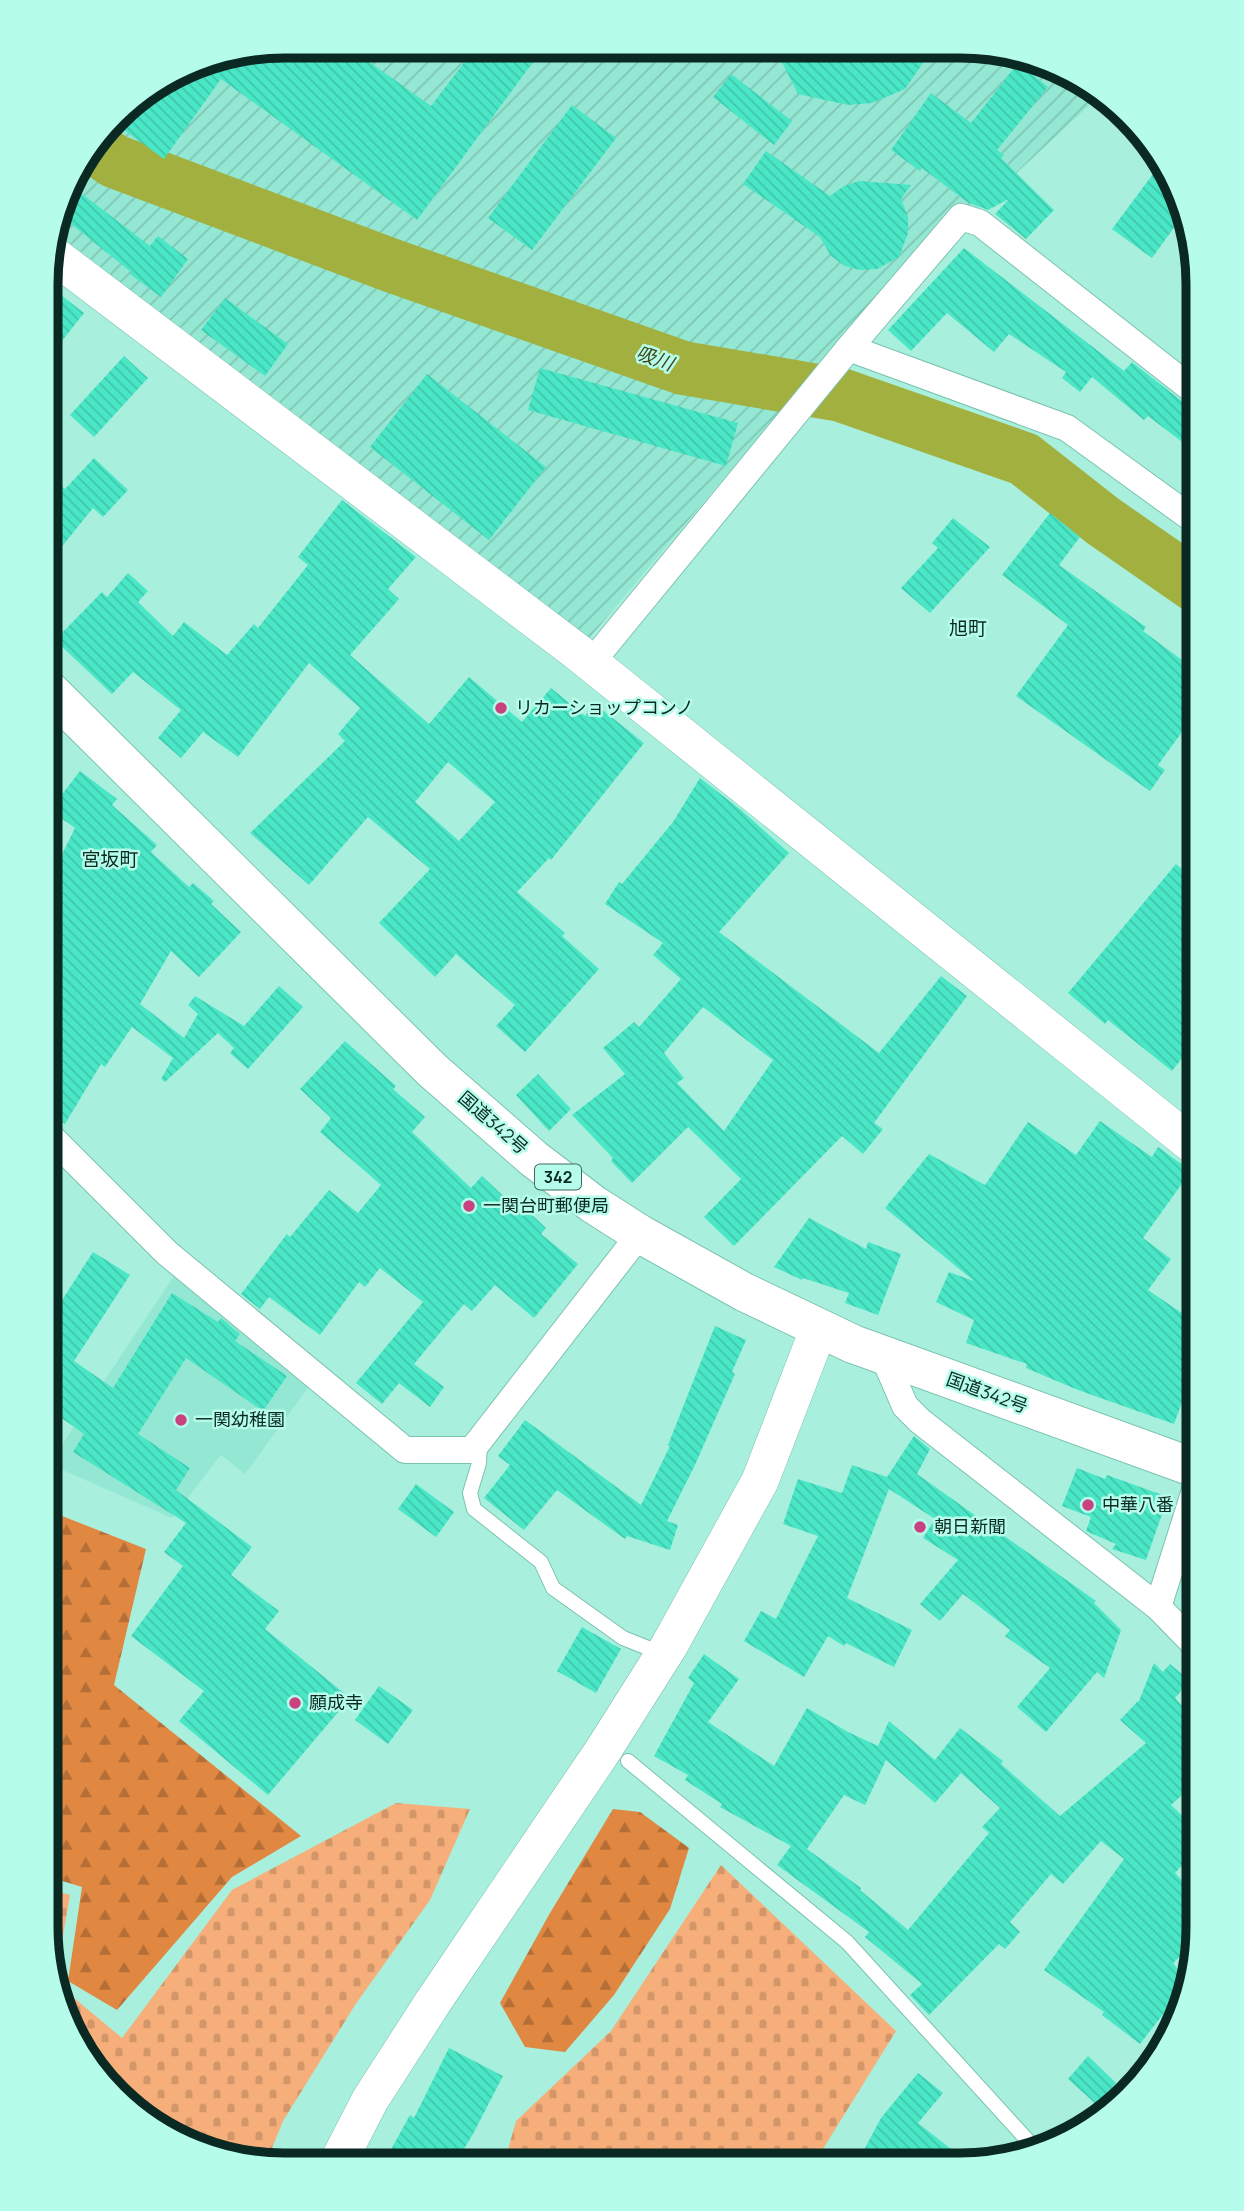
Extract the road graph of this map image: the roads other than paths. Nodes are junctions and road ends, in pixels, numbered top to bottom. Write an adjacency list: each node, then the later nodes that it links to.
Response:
1 (60, 260): 5 (street)
2 (841, 357): 3 (street); 4 (street); 5 (street)
3 (1186, 385)
4 (1186, 514)
5 (592, 663): 7 (street)
6 (58, 699): 9 (highway, 国道342号 / 342)
7 (1186, 1139)
8 (58, 1152): 12 (street)
9 (640, 1234): 10 (highway, 国道342号 / 342); 12 (street)
10 (819, 1328): 11 (highway, 国道342号 / 342); 17 (street)
11 (884, 1355): 13 (highway, 国道342号 / 342); 15 (street)
12 (480, 1440): 17 (lane)
13 (1186, 1454)
14 (1186, 1521): 15 (street)
15 (1158, 1607): 16 (street)
16 (1186, 1635)
17 (664, 1654): 20 (street)
18 (628, 1761): 19 (lane)
19 (1029, 2142)
20 (343, 2153)

